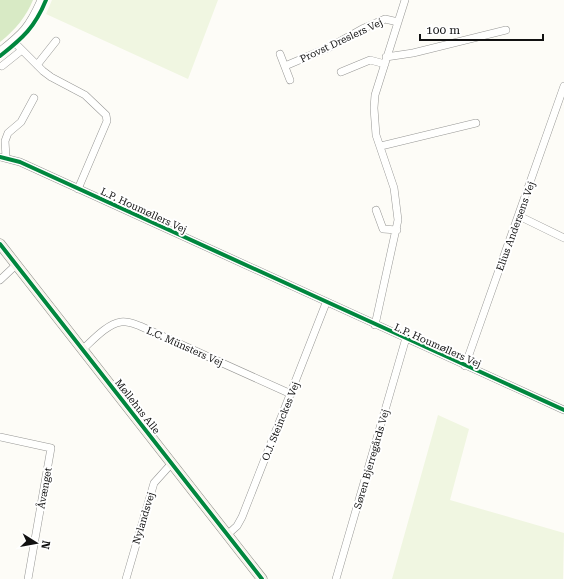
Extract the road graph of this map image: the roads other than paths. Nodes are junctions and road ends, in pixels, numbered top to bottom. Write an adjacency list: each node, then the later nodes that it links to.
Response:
1 (41, 0): 5 (street)
2 (405, 0): 3 (street, Provst Dreslers Vej)
3 (398, 22): 10 (street, Provst Dreslers Vej); 13 (street, Provst Dreslers Vej)
4 (506, 30): 10 (street)
5 (13, 41): 7 (street); 8 (street)
6 (56, 41): 11 (street)
7 (22, 50): 11 (street); 12 (street)
8 (0, 51)
9 (280, 54): 13 (street)
10 (385, 61): 14 (street); 19 (street, Provst Dreslers Vej)
11 (36, 65): 21 (street)
12 (2, 66)
13 (285, 66): 15 (street)
14 (341, 72)
15 (290, 80)
16 (564, 86): 23 (street, Elius Andersens Vej)
17 (34, 98): 20 (street, L.P. Houmøllers Vej)
18 (476, 123): 19 (street)
19 (380, 146): 24 (street, Provst Dreslers Vej)
20 (3, 157): 21 (street, L.P. Houmøllers Vej)
21 (78, 189): 29 (street, L.P. Houmøllers Vej)
22 (376, 210): 24 (street)
23 (519, 216): 25 (street); 33 (street, Elius Andersens Vej)
24 (397, 230): 30 (street, Provst Dreslers Vej)
25 (564, 238)
26 (0, 244): 27 (street, Møllehus Alle)
27 (16, 265): 28 (street); 32 (street, Møllehus Alle)
28 (0, 280)
29 (326, 303): 30 (street, L.P. Houmøllers Vej); 34 (street, O.J. Steinckes Vej)
30 (376, 325): 31 (street, L.P. Houmøllers Vej)
31 (406, 338): 33 (street, L.P. Houmøllers Vej); 42 (street, Søren Bjerregårds Vej)
32 (83, 349): 34 (street, L.C. Münsters Vej); 37 (street, Møllehus Alle)
33 (465, 366): 35 (street, L.P. Houmøllers Vej)
34 (291, 394): 38 (street, O.J. Steinckes Vej)
35 (564, 410)
36 (0, 437): 39 (street, Åvænget)
37 (172, 463): 38 (street, Møllehus Alle); 40 (street, Nylandsvej)
38 (227, 536): 41 (street, Møllehus Alle)
39 (28, 579)
40 (126, 579)
41 (262, 579)
42 (336, 579)

